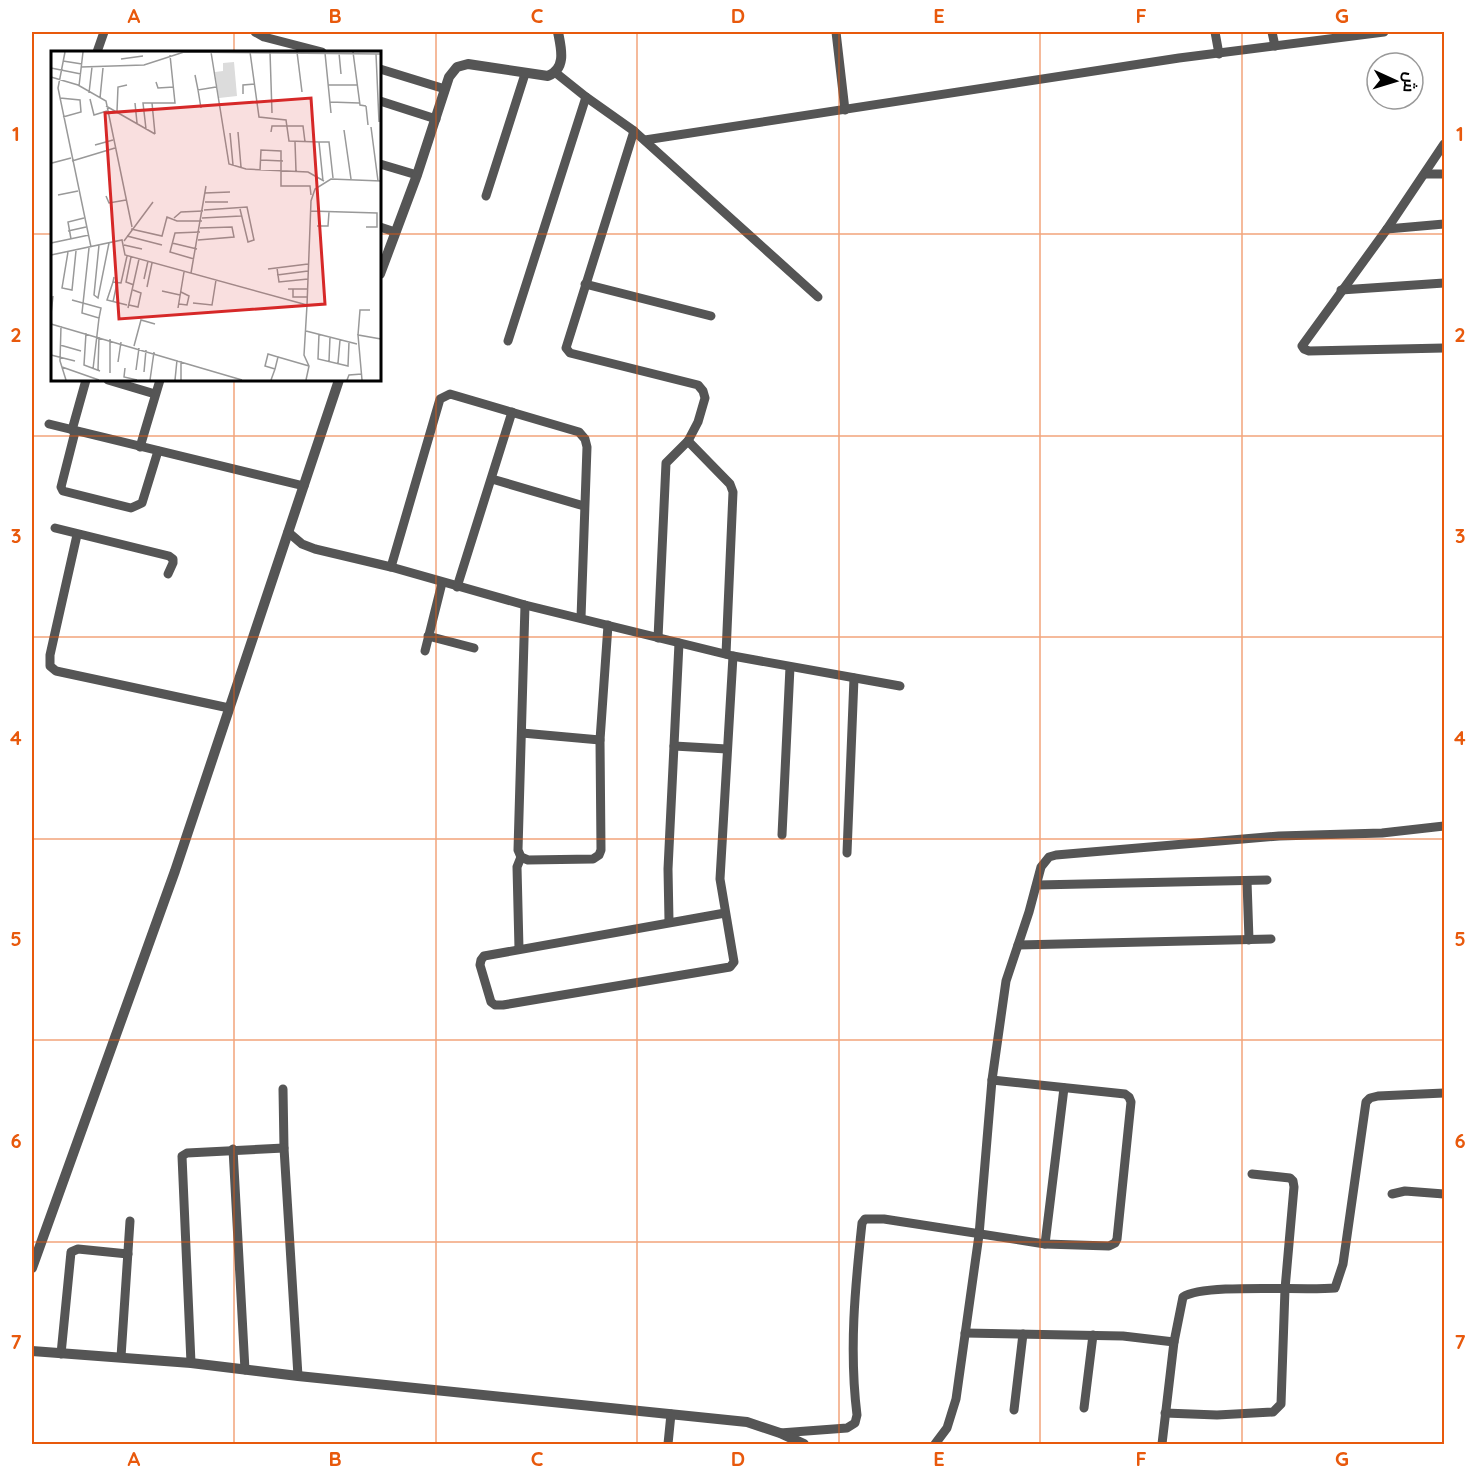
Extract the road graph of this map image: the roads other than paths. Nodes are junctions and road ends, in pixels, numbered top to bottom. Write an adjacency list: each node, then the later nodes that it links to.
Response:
1 (104, 32): 9 (street)
2 (255, 32): 10 (street)
3 (558, 32): 13 (street)
4 (836, 32): 18 (street)
5 (1215, 32): 11 (street)
6 (1272, 32): 8 (street)
7 (1384, 32): 8 (street)
8 (1275, 46): 11 (street)
9 (97, 51)
10 (318, 51)
11 (1219, 54): 18 (street)
12 (381, 69): 15 (street)
13 (555, 73): 14 (street); 16 (street)
14 (525, 74): 15 (street); 27 (street)
15 (445, 89): 19 (street)
16 (586, 98): 20 (street); 38 (street)
17 (381, 101): 19 (street)
18 (845, 110): 21 (street)
19 (436, 118): 26 (street)
20 (634, 131): 21 (street); 34 (street)
21 (645, 140): 36 (street)
22 (1444, 144): 24 (street)
23 (381, 164): 26 (street)
24 (1426, 174): 25 (street); 30 (street)
25 (1444, 174)
26 (417, 175): 31 (street)
27 (486, 196)
28 (1444, 224): 30 (street)
29 (381, 227): 31 (street)
30 (1387, 229): 35 (street)
31 (395, 232): 32 (street)
32 (382, 260)
33 (1444, 283): 35 (street)
34 (585, 284): 37 (street); 48 (street)
35 (1341, 290): 39 (street)
36 (818, 297)
37 (711, 316)
38 (508, 341)
39 (1444, 348)
40 (86, 381): 47 (street)
41 (112, 381): 44 (street)
42 (159, 381): 44 (street)
43 (339, 381): 52 (street)
44 (155, 393): 49 (street)
45 (512, 412): 51 (street); 53 (street); 57 (street)
46 (49, 424): 47 (street)
47 (74, 431): 49 (street); 50 (street)
48 (688, 441): 65 (street); 69 (street)
49 (140, 447): 50 (street)
50 (158, 451): 52 (street)
51 (492, 479): 53 (street); 60 (street)
52 (304, 486): 55 (street)
53 (584, 506): 62 (street)
54 (55, 528): 56 (street)
55 (288, 532): 57 (street); 73 (street)
56 (77, 535): 58 (street); 73 (street)
57 (391, 567): 59 (street)
58 (168, 574)
59 (442, 583): 60 (street); 64 (street)
60 (457, 587): 61 (street)
61 (525, 605): 62 (street); 74 (street)
62 (581, 618): 63 (street)
63 (608, 625): 65 (street); 75 (street)
64 (428, 636): 67 (street); 68 (street)
65 (658, 638): 66 (street)
66 (679, 643): 69 (street); 76 (street)
67 (474, 648)
68 (425, 651)
69 (730, 655): 70 (street); 77 (street)
70 (790, 667): 71 (street); 79 (street)
71 (854, 678): 72 (street); 80 (street)
72 (900, 686)
73 (230, 708): 104 (street)
74 (522, 733): 75 (street); 81 (street)
75 (600, 740): 81 (street)
76 (674, 746): 77 (street); 86 (street)
77 (727, 749): 85 (street)
78 (1444, 826): 84 (street)
79 (782, 836)
80 (848, 853)
81 (521, 857): 90 (street)
82 (1267, 880): 83 (street)
83 (1247, 881): 84 (street); 88 (street)
84 (1037, 885): 89 (street)
85 (725, 913): 86 (street); 90 (street)
86 (669, 921): 90 (street)
87 (1271, 939): 88 (street)
88 (1249, 940): 89 (street)
89 (1018, 945): 91 (street)
90 (519, 949)
91 (992, 1080): 92 (street); 101 (street)
92 (1064, 1088): 102 (street); 102 (street)
93 (283, 1089): 95 (street)
94 (1444, 1093): 105 (street)
95 (284, 1148): 96 (street); 115 (street)
96 (233, 1149): 113 (street); 114 (street)
97 (1252, 1174): 105 (street)
98 (1392, 1194): 99 (street)
99 (1444, 1194)
100 (130, 1221): 103 (street)
101 (979, 1235): 102 (street); 106 (street); 120 (street)
102 (1045, 1244)
103 (128, 1254): 111 (street); 112 (street)
104 (32, 1268)
105 (1285, 1289): 109 (street); 118 (street)
106 (966, 1333): 107 (street); 123 (street)
107 (1023, 1334): 108 (street); 117 (street)
108 (1093, 1335): 109 (street); 116 (street)
109 (1173, 1341): 118 (street)
110 (32, 1351): 111 (street)
111 (61, 1354): 112 (street)
112 (121, 1358): 113 (street)
113 (191, 1363): 114 (street)
114 (245, 1370): 115 (street)
115 (298, 1376): 119 (street)
116 (1084, 1407)
117 (1014, 1410)
118 (1165, 1413): 124 (street)
119 (670, 1414): 120 (street); 121 (street)
120 (780, 1433): 122 (street)
121 (668, 1444)
122 (804, 1444)
123 (935, 1444)
124 (1162, 1444)

